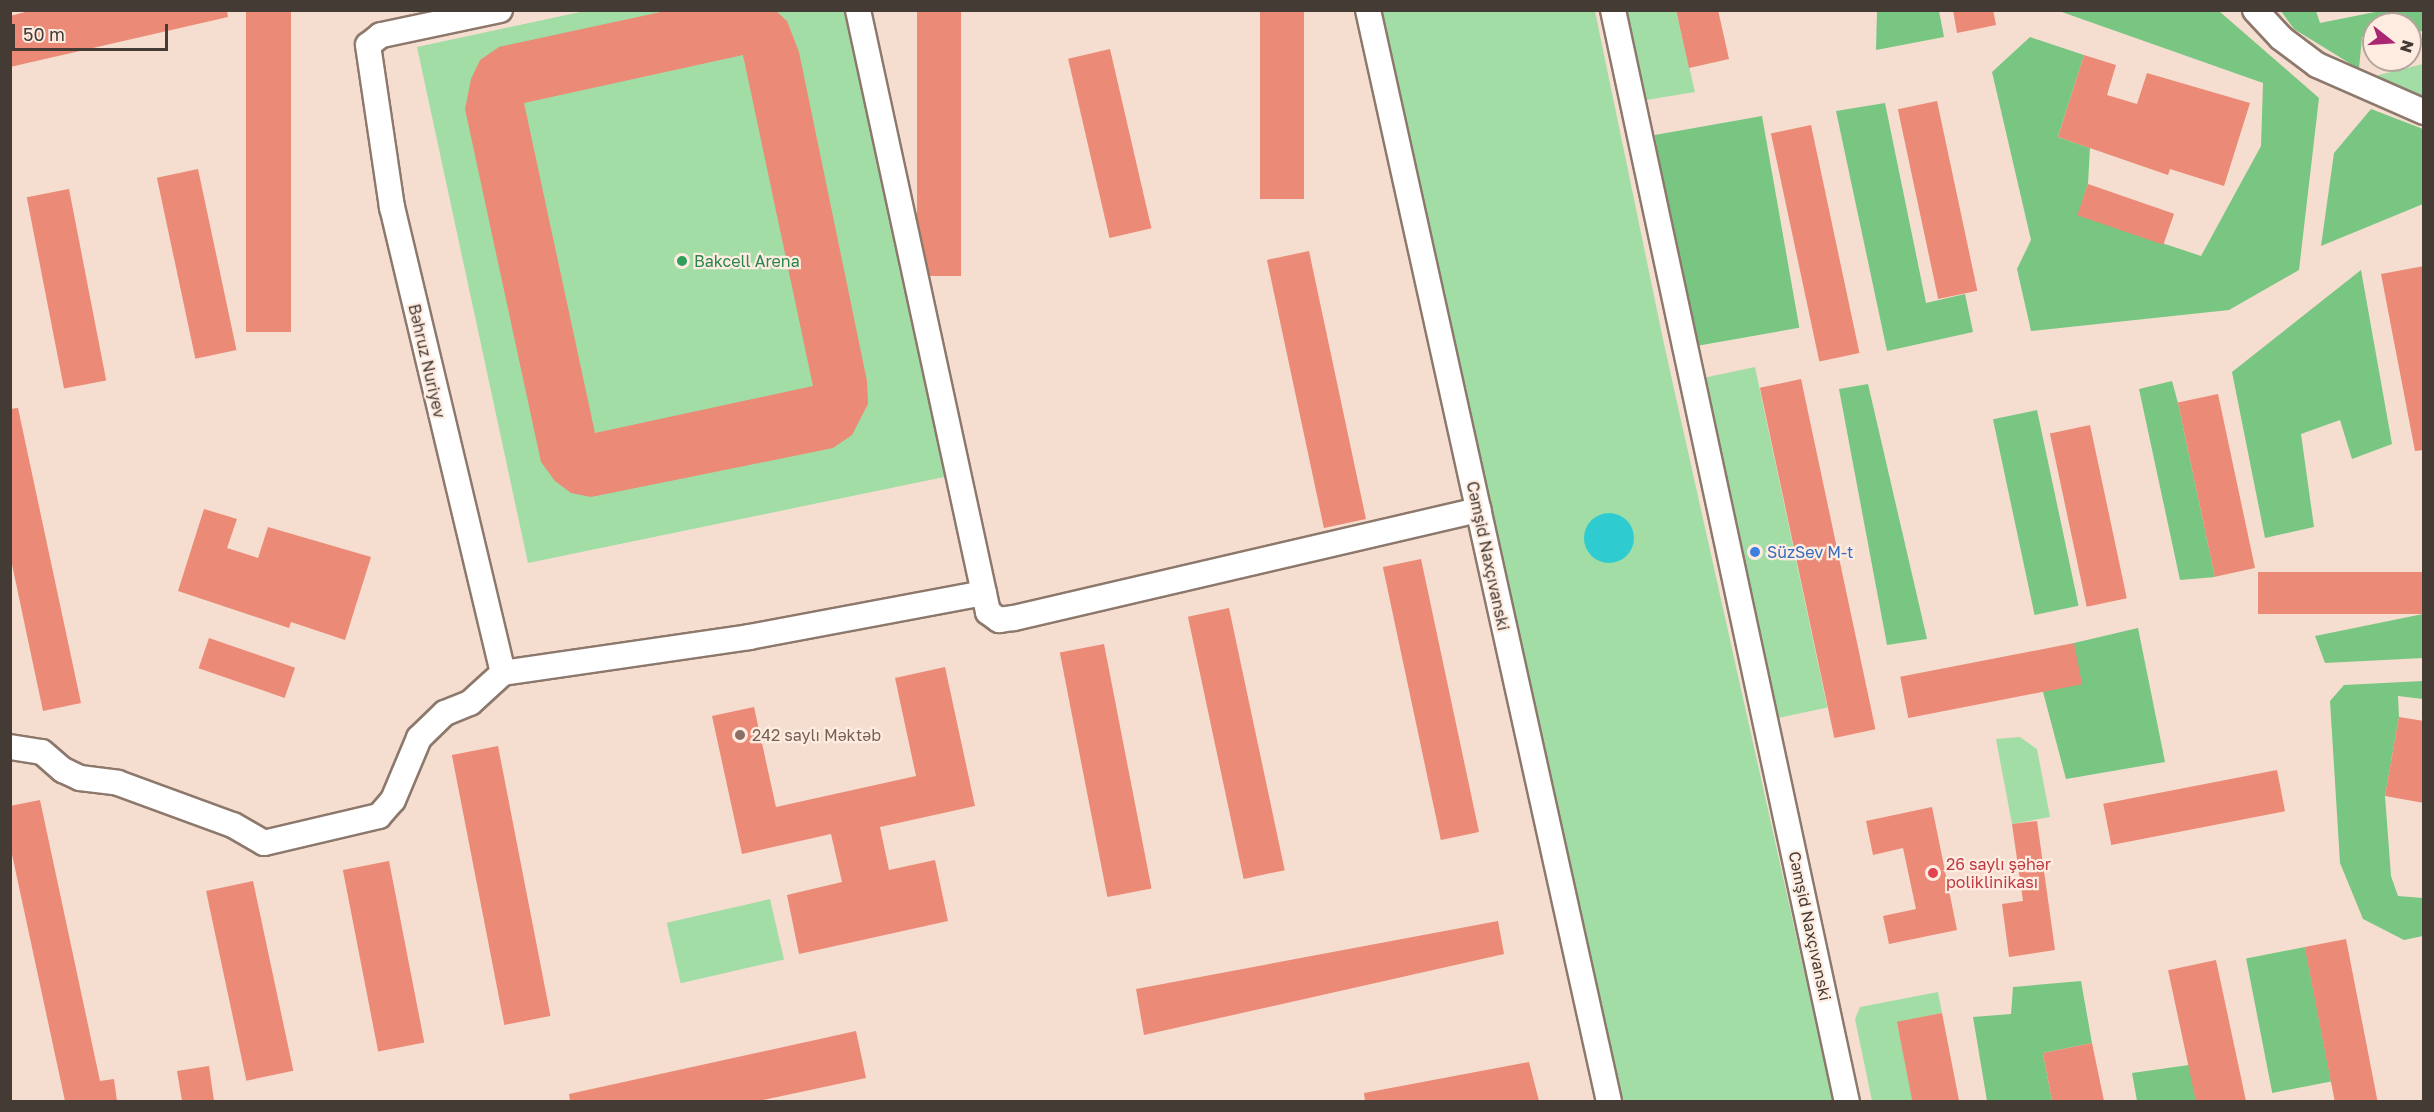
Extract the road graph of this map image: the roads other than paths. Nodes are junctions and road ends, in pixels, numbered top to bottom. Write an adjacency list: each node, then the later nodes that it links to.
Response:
1 (500, 10): 9 (street, Bəhruz Nuriyev)
2 (858, 10): 8 (street)
3 (1368, 10): 7 (street, Cəmşid Naxçıvanski)
4 (1613, 10): 12 (street, Cəmşid Naxçıvanski)
5 (2254, 10): 6 (street)
6 (2424, 112)
7 (1479, 510): 8 (street); 11 (street, Cəmşid Naxçıvanski)
8 (984, 593): 9 (street)
9 (503, 673): 10 (street)
10 (10, 747)
11 (1609, 1101)
12 (1847, 1101)

